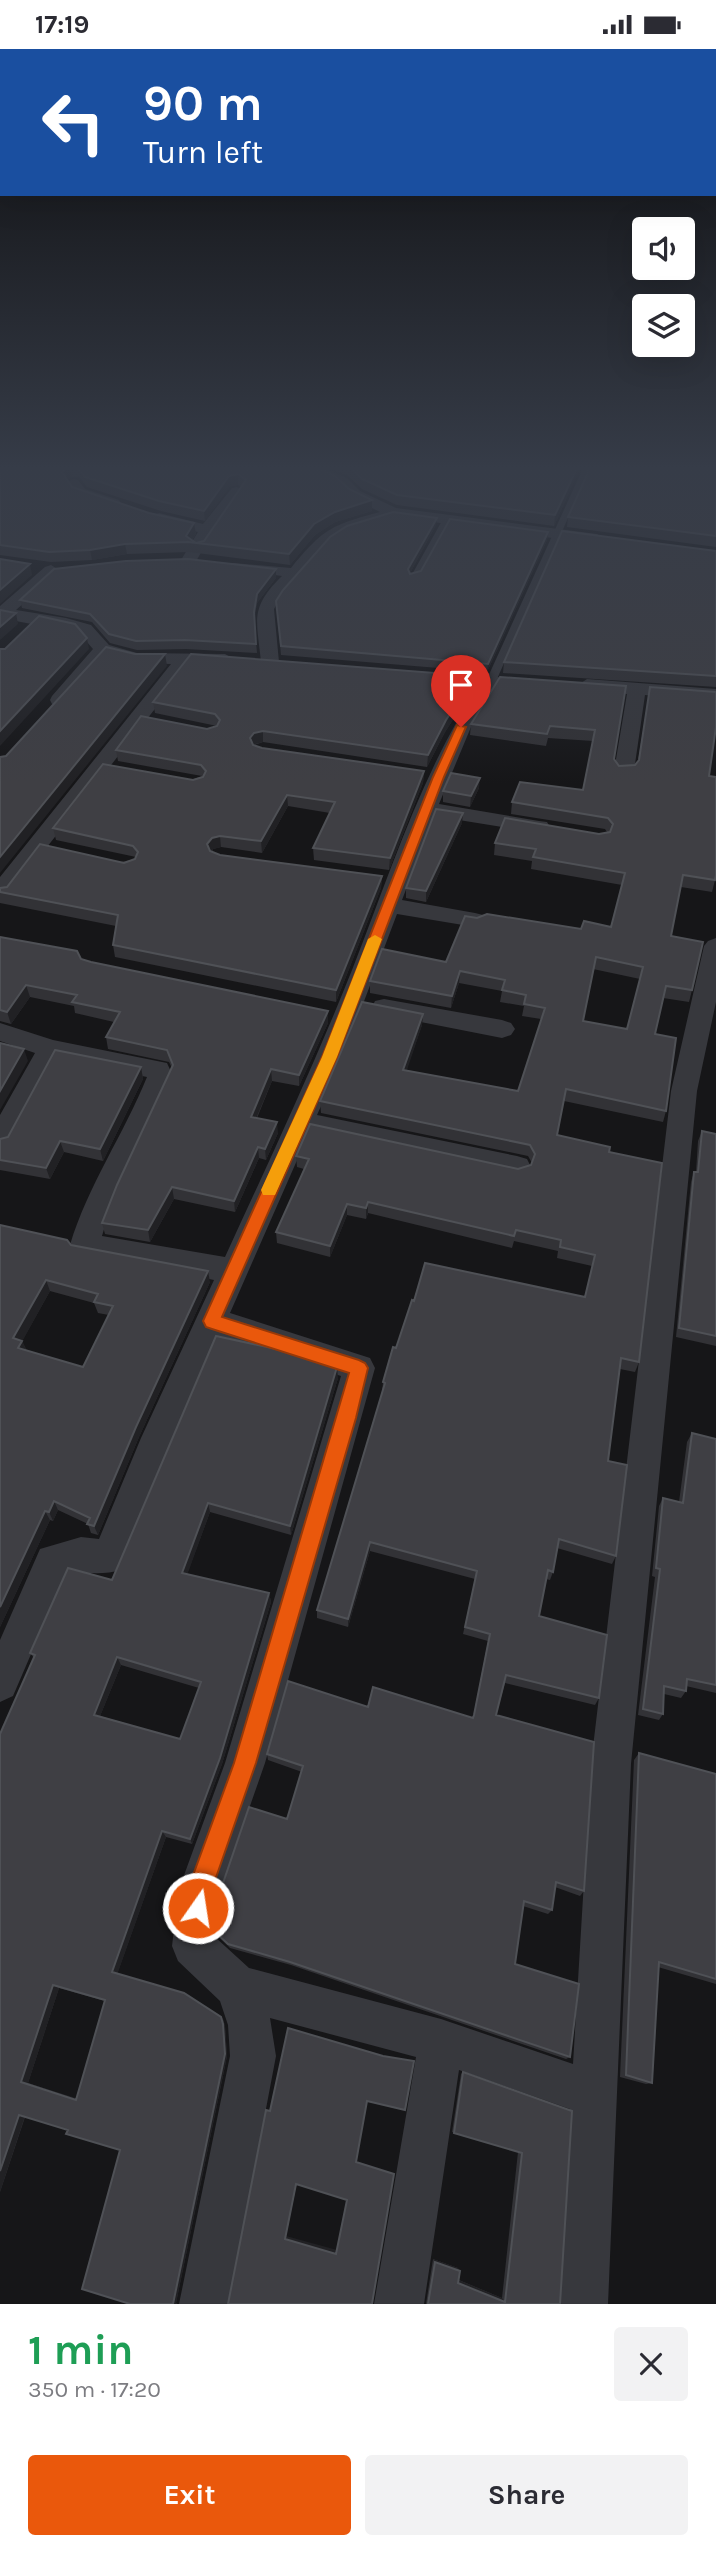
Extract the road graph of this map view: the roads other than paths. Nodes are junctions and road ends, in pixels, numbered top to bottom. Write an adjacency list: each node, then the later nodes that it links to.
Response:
1 (54, 573): 6 (street)
2 (295, 573): 10 (street)
3 (417, 573): 5 (lane)
4 (540, 573): 13 (lane)
5 (414, 578)
6 (36, 619): 7 (street); 8 (street)
7 (18, 636)
8 (103, 649): 9 (street); 18 (street)
9 (186, 657): 10 (street); 19 (street)
10 (256, 661): 11 (street)
11 (294, 664)
12 (465, 677): 13 (street)
13 (492, 679): 14 (street); 24 (street)
14 (518, 681)
15 (571, 684): 16 (street)
16 (637, 689): 17 (street); 23 (street)
17 (716, 695)
18 (49, 711)
19 (137, 718): 20 (street); 21 (street)
20 (161, 723)
21 (97, 766): 22 (street); 26 (street)
22 (122, 770)
23 (624, 771)
24 (428, 809): 25 (street); 29 (street)
25 (558, 831)
26 (35, 845): 27 (street); 30 (street)
27 (62, 851)
28 (371, 877): 29 (street)
29 (398, 881): 31 (street)
30 (0, 892)
31 (388, 905): 32 (street); 34 (street)
32 (475, 920)
33 (716, 946): 47 (street)
34 (349, 1008): 35 (street); 36 (street); 39 (street)
35 (319, 1010)
36 (502, 1029)
37 (0, 1032): 38 (street)
38 (50, 1049): 40 (street); 42 (street)
39 (300, 1121): 41 (street); 42 (street)
40 (0, 1140)
41 (517, 1167)
42 (233, 1271): 43 (street)
43 (212, 1321): 44 (street); 45 (street)
44 (0, 1683)
45 (237, 1987): 46 (street); 48 (street)
46 (442, 2041): 47 (street); 49 (street)
47 (593, 2094): 50 (street)
48 (204, 2304)
49 (400, 2304)
50 (583, 2304)

